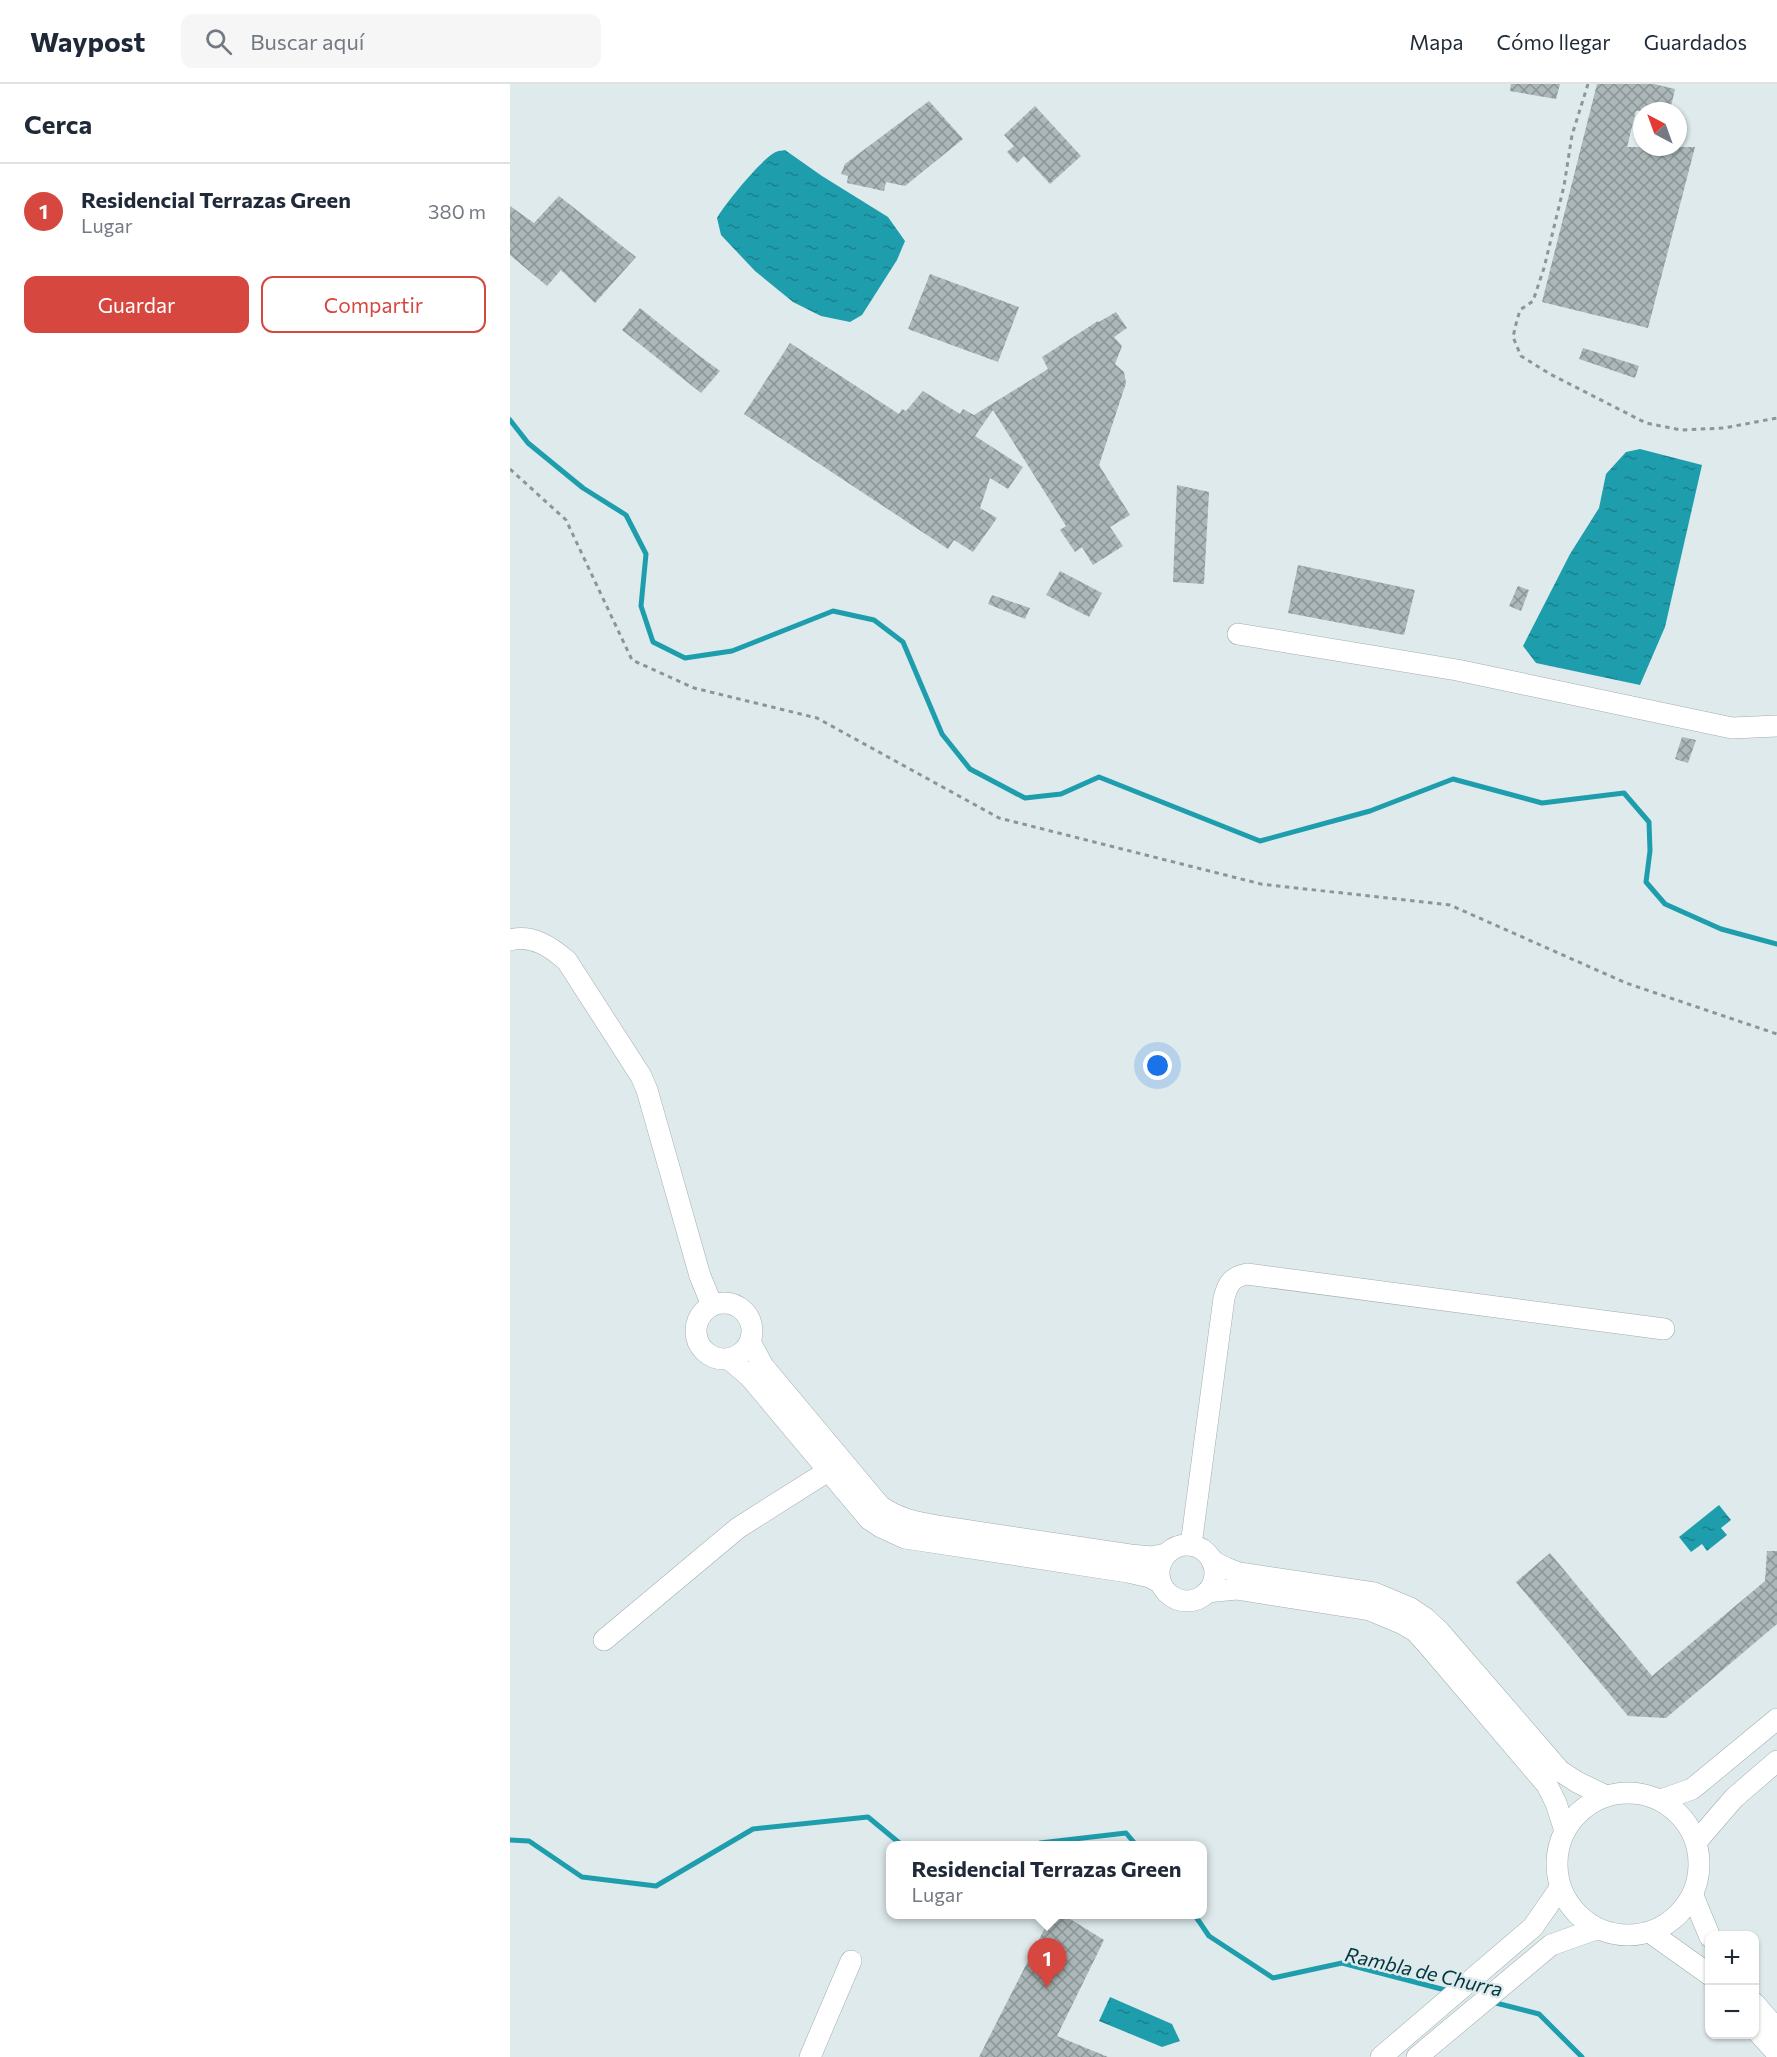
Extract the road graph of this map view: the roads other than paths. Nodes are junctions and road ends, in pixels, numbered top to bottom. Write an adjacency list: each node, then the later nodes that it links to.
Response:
1 (1238, 634): 2 (street)
2 (1777, 726)
3 (510, 940): 4 (street)
4 (712, 1305): 6 (street); 7 (street)
5 (1664, 1329): 9 (street)
6 (750, 1342): 7 (street); 10 (street)
7 (729, 1359): 8 (street)
8 (828, 1471): 12 (street); 14 (street)
9 (1191, 1545): 10 (street); 11 (street)
10 (1166, 1554): 12 (street)
11 (1212, 1561): 13 (street); 17 (street)
12 (1161, 1583): 13 (street)
13 (1207, 1592): 19 (street)
14 (604, 1640)
15 (1777, 1719): 18 (street)
16 (1777, 1761): 20 (street)
17 (1606, 1796): 18 (street); 19 (street)
18 (1661, 1800): 20 (street)
19 (1565, 1831): 21 (street)
20 (1697, 1841): 22 (street)
21 (1560, 1888): 23 (street); 33 (street)
22 (1693, 1896): 24 (street); 25 (street)
23 (1596, 1929): 25 (street); 34 (street)
24 (1708, 1931)
25 (1651, 1933): 27 (street)
26 (851, 1961): 32 (street)
27 (1705, 1972)
28 (1759, 2008): 29 (street)
29 (1777, 2029)
30 (1759, 2033): 31 (street)
31 (1777, 2053)
32 (810, 2057)
33 (1381, 2057)
34 (1417, 2057)

